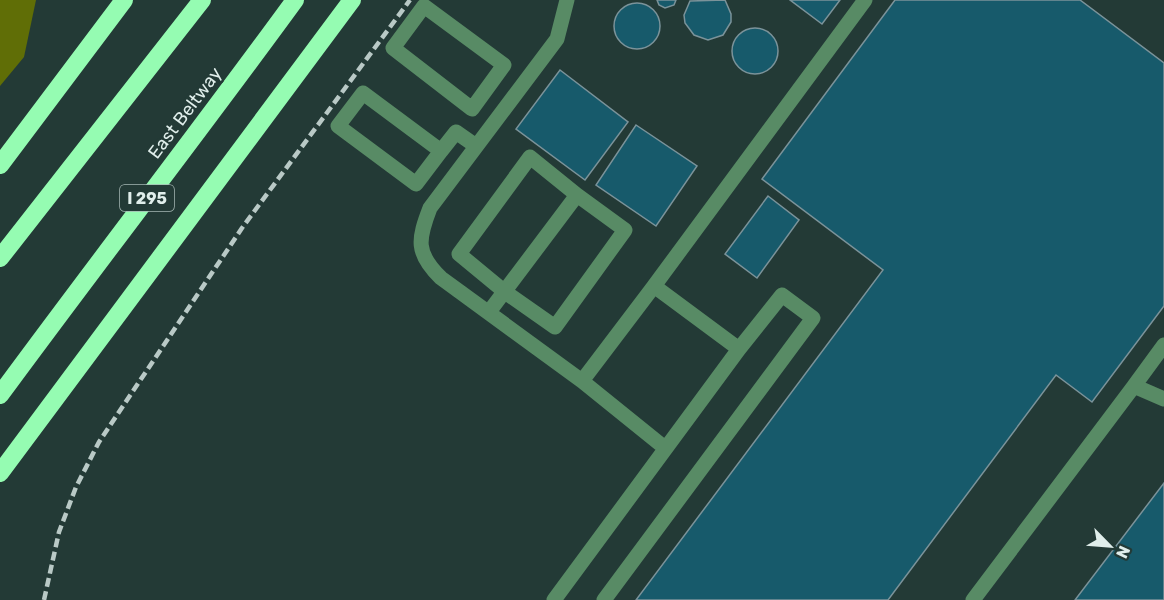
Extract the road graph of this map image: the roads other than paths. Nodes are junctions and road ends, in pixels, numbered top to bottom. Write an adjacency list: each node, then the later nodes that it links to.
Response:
1 (124, 0): 11 (highway)
2 (202, 0): 13 (highway)
3 (295, 0): 21 (highway, East Beltway / I 295)
4 (352, 0): 24 (highway)
5 (567, 0): 9 (lane)
6 (865, 0): 14 (lane)
7 (472, 109): 7 (lane); 8 (lane)
8 (456, 132): 9 (lane); 10 (lane)
9 (476, 146): 16 (lane)
10 (441, 151): 10 (lane)
11 (0, 165)
12 (577, 195): 15 (lane); 15 (lane); 15 (lane)
13 (0, 258)
14 (654, 286): 18 (lane); 19 (lane)
15 (505, 292): 16 (lane)
16 (489, 312): 19 (lane)
17 (1164, 345): 20 (lane)
18 (739, 349): 23 (lane); 26 (lane)
19 (582, 381): 23 (lane)
20 (1134, 386): 22 (lane); 27 (lane)
21 (0, 395)
22 (1164, 399)
23 (665, 448): 25 (lane)
24 (0, 473)
25 (554, 600)
26 (604, 600)
27 (973, 600)

